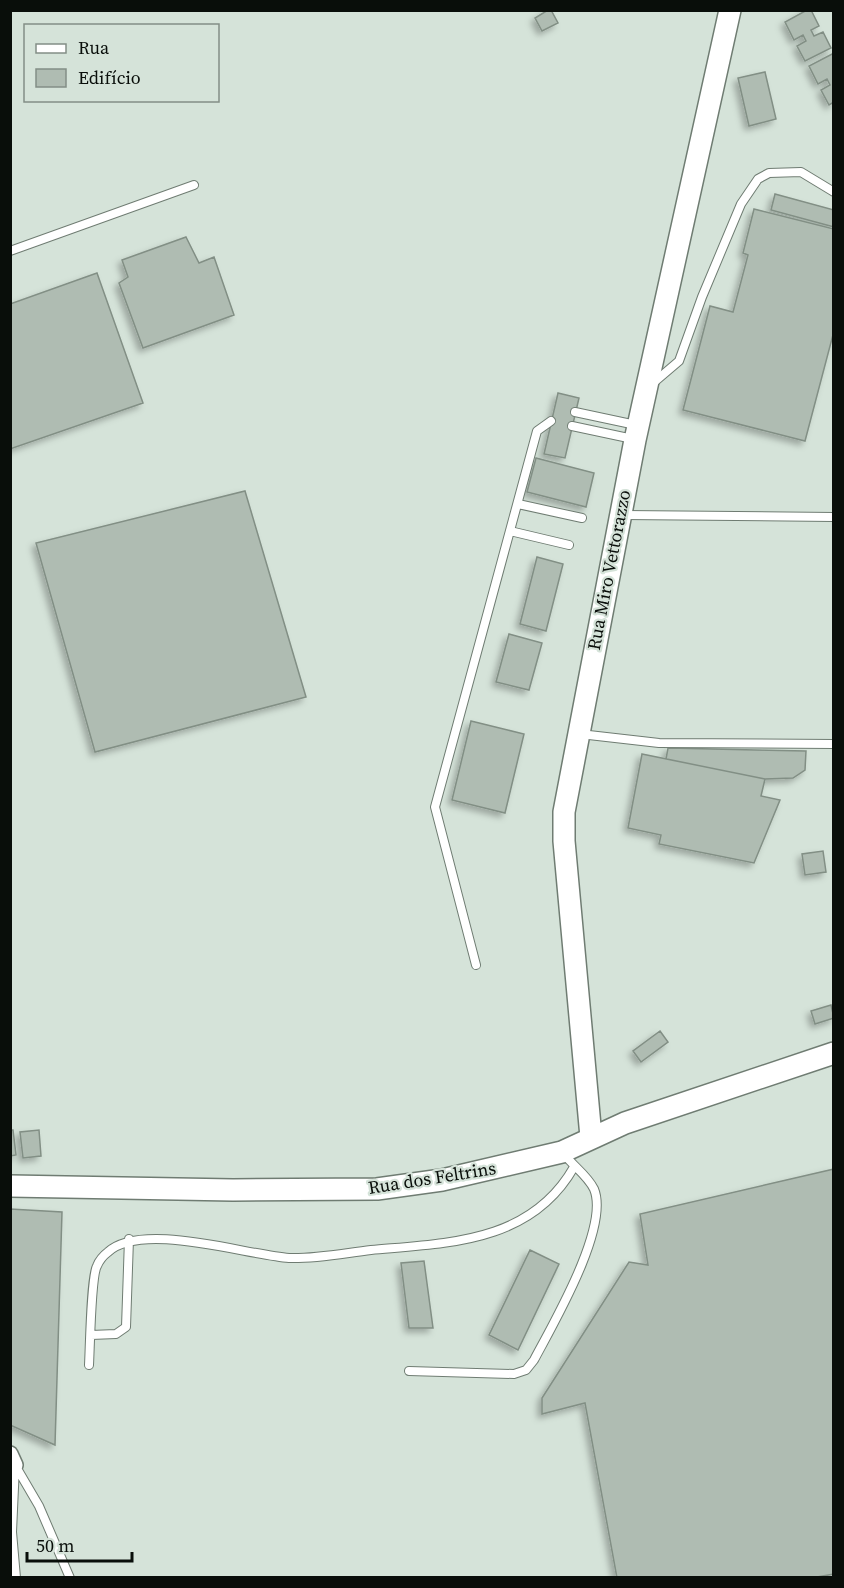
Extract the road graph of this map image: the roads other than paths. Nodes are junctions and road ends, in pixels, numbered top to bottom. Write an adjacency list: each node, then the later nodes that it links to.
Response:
1 (730, 10): 5 (street, Rua Miro Vettorazzo)
2 (194, 185): 4 (lane)
3 (834, 192): 5 (lane)
4 (10, 251)
5 (646, 389): 9 (street, Rua Miro Vettorazzo)
6 (575, 412): 9 (lane)
7 (551, 421): 10 (lane)
8 (572, 426): 9 (lane)
9 (636, 432): 11 (street, Rua Miro Vettorazzo)
10 (518, 504): 12 (lane); 14 (lane)
11 (619, 515): 13 (lane); 16 (street, Rua Miro Vettorazzo)
12 (582, 518)
13 (834, 518)
14 (510, 531): 15 (lane); 18 (lane)
15 (569, 545)
16 (579, 733): 17 (lane); 20 (street, Rua Miro Vettorazzo)
17 (834, 744)
18 (476, 965)
19 (834, 1053): 20 (street, Rua dos Feltrins)
20 (591, 1137): 21 (street, Rua dos Feltrins)
21 (568, 1159): 22 (street, Rua dos Feltrins); 23 (lane); 26 (lane)
22 (10, 1186)
23 (129, 1239): 24 (lane); 24 (lane)
24 (91, 1335): 25 (lane)
25 (89, 1365)
26 (409, 1371)
27 (13, 1460): 28 (lane); 29 (lane)
28 (16, 1578)
29 (70, 1578)

